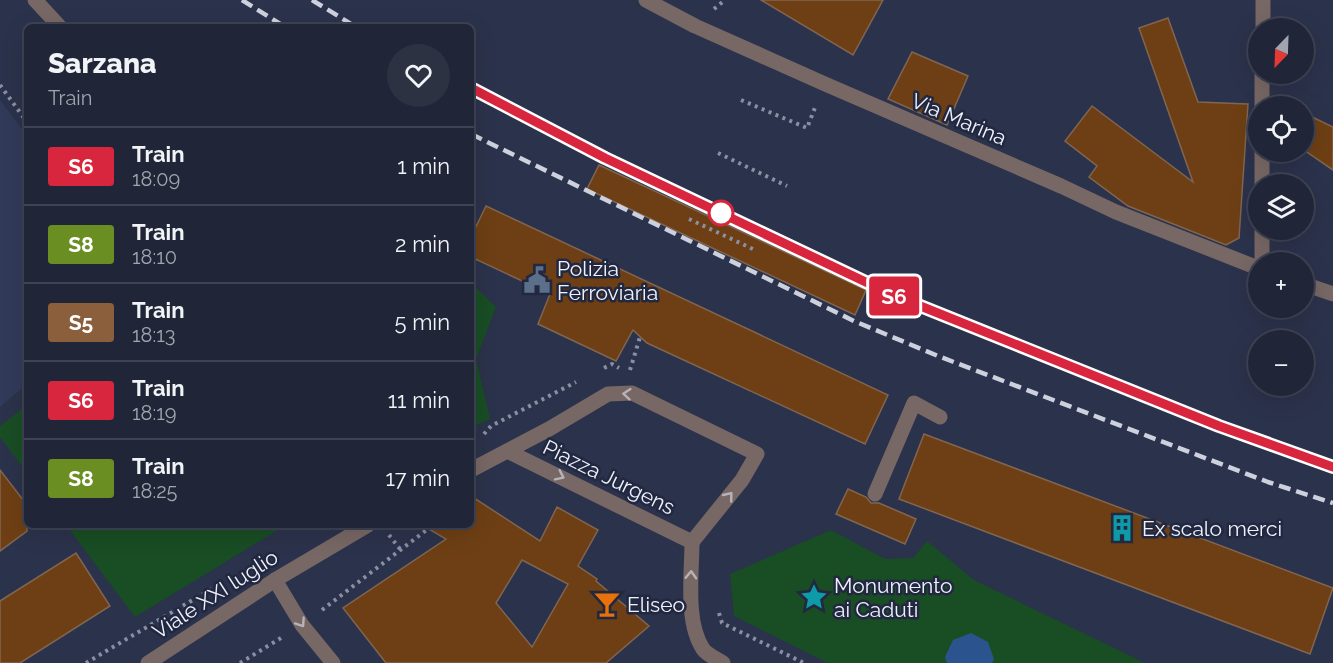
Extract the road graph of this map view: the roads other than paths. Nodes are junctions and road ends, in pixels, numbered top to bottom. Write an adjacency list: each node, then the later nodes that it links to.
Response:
1 (35, 0): 5 (street)
2 (646, 0): 6 (street, Via Marina)
3 (1263, 0): 4 (street)
4 (1263, 18)
5 (57, 24)
6 (1248, 264)
7 (1314, 287): 8 (street)
8 (1333, 294)
9 (940, 417): 12 (street)
10 (501, 454): 11 (street); 14 (street, Piazza Jurgens, one-way to 14); 14 (street, one-way to 10)
11 (474, 468)
12 (875, 494)
13 (362, 528): 15 (street, Viale XXI luglio)
14 (692, 542): 18 (street, one-way to 14)
15 (275, 580): 16 (street, Viale XXI luglio); 17 (street, one-way to 17)
16 (148, 663)
17 (333, 663)
18 (723, 663)

